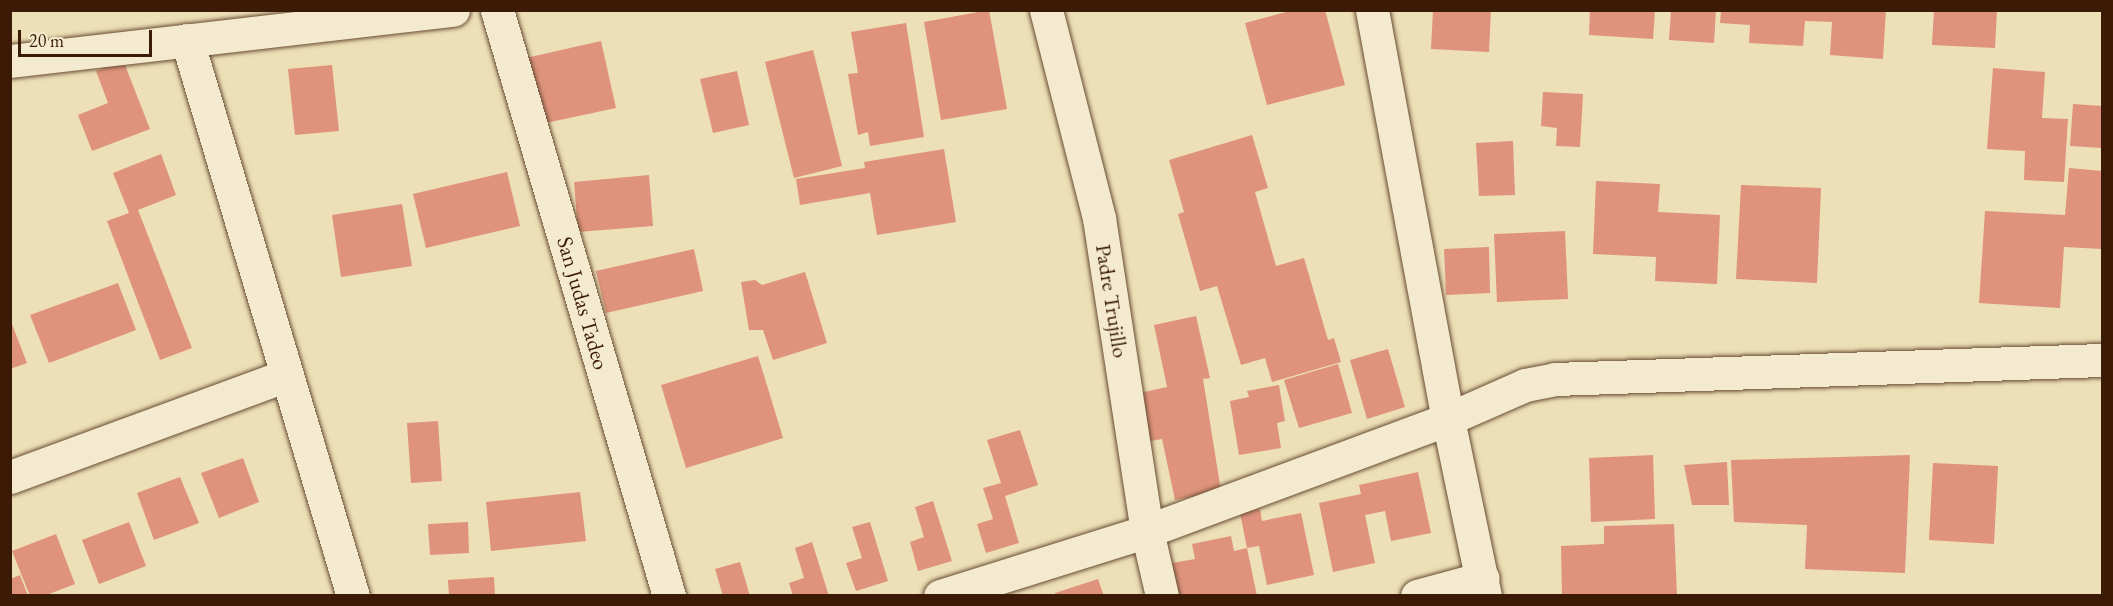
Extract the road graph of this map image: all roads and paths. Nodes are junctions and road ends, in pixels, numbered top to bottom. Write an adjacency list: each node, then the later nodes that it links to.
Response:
1 (453, 10): 5 (street)
2 (497, 10): 14 (street, San Judas Tadeo)
3 (1046, 10): 11 (street, Padre Trujillo)
4 (1372, 10): 9 (street)
5 (187, 40): 6 (street); 8 (street)
6 (10, 61)
7 (2103, 360): 9 (street)
8 (285, 376): 10 (street); 13 (street)
9 (1448, 419): 11 (street); 12 (street)
10 (10, 477)
11 (1147, 531): 15 (street); 16 (street, Padre Trujillo)
12 (1484, 587): 17 (street)
13 (353, 596)
14 (669, 596)
15 (940, 596)
16 (1162, 596)
17 (1417, 596)

